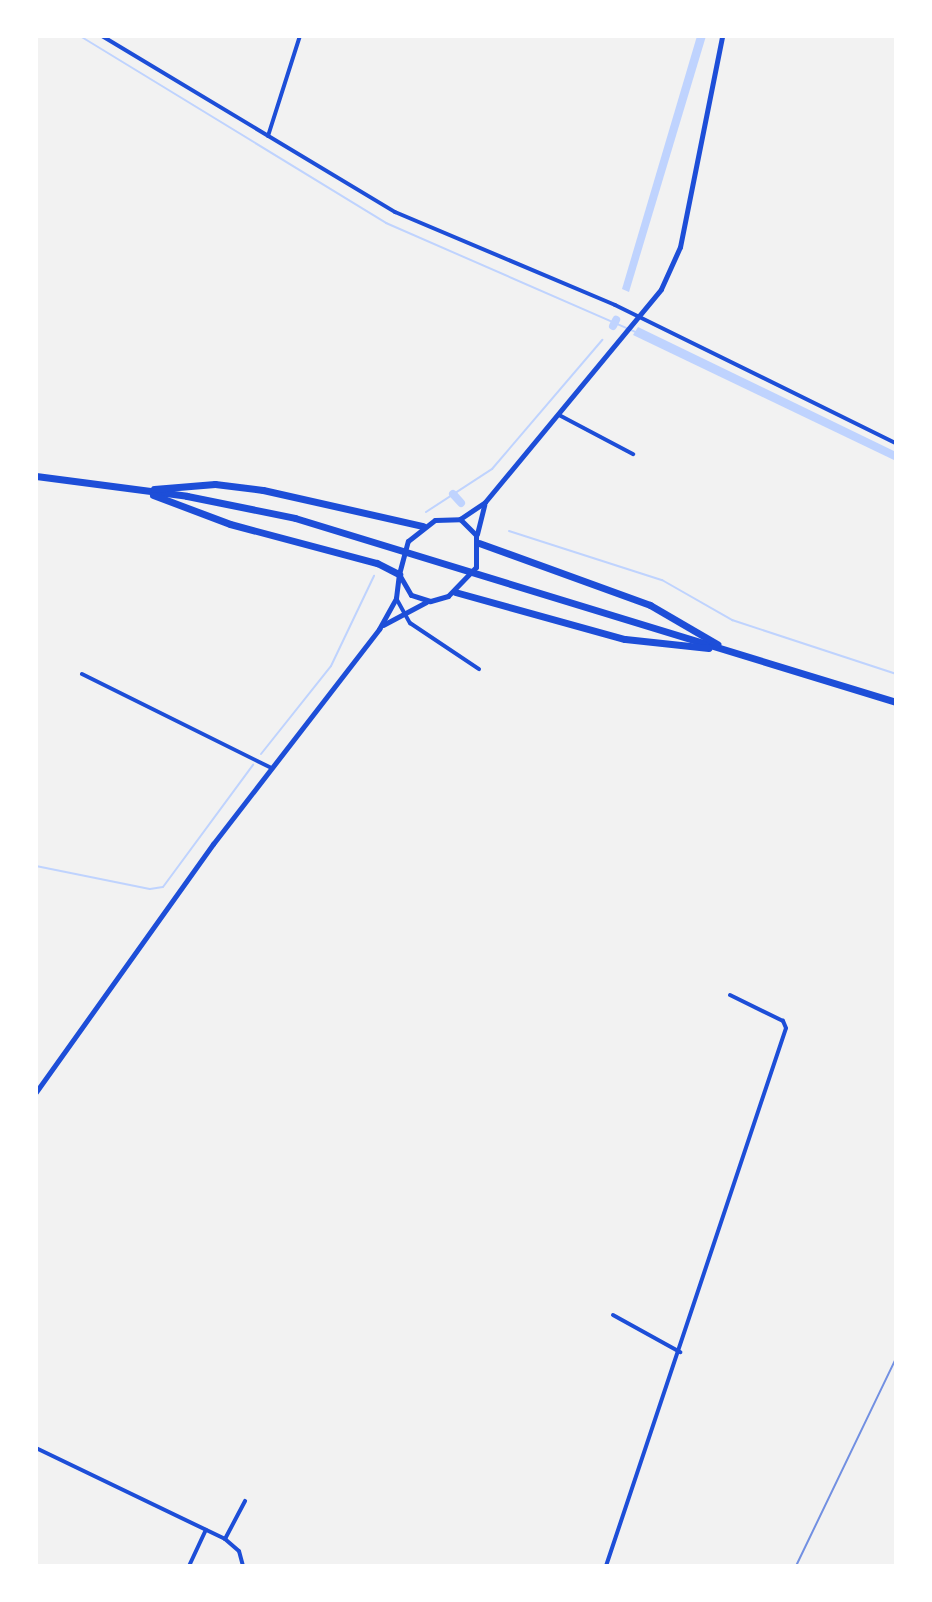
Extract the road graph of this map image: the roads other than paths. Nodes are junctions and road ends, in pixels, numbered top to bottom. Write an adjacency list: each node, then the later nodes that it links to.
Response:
1 (102, 36): 4 (street)
2 (300, 36): 4 (street)
3 (722, 36): 5 (street)
4 (268, 136): 5 (street)
5 (640, 317): 6 (street); 7 (street)
6 (559, 415): 8 (street); 11 (street)
7 (896, 443)
8 (633, 454)
9 (36, 476): 10 (highway)
10 (140, 490): 13 (highway); 15 (highway); 21 (highway)
11 (485, 502): 12 (street); 14 (street)
12 (460, 519): 13 (street); 14 (street)
13 (423, 526): 15 (street)
14 (478, 539): 16 (street); 21 (highway)
15 (399, 574): 17 (street); 18 (street)
16 (455, 592): 18 (street); 21 (highway)
17 (396, 598): 19 (street); 20 (street)
18 (430, 601): 19 (street)
19 (400, 612): 20 (street); 22 (street)
20 (379, 629): 25 (street)
21 (725, 650): 24 (highway)
22 (479, 669)
23 (82, 674): 25 (street)
24 (896, 702)
25 (271, 768): 27 (street)
26 (730, 995): 29 (street)
27 (36, 1092)
28 (613, 1315): 29 (street)
29 (680, 1352): 36 (street)
30 (36, 1448): 32 (street)
31 (245, 1501): 33 (street)
32 (206, 1530): 33 (street); 34 (street)
33 (225, 1539): 35 (street)
34 (189, 1566)
35 (243, 1566)
36 (606, 1566)

